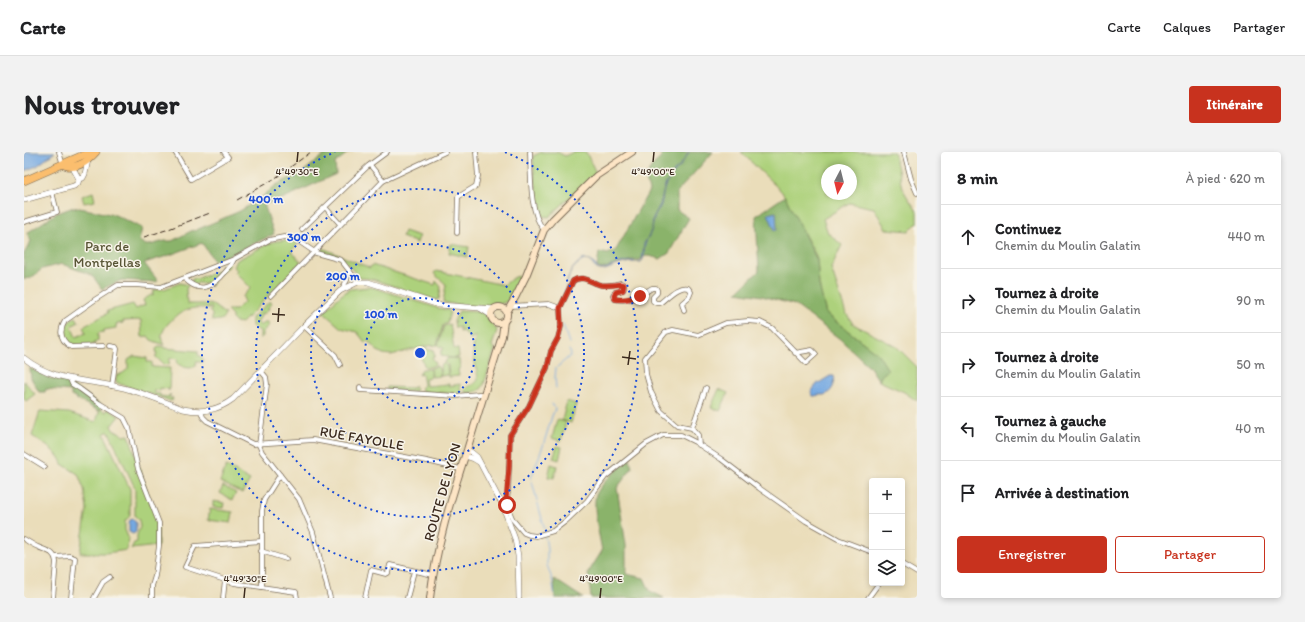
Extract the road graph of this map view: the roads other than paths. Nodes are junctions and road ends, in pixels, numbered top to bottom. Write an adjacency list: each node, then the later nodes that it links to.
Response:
1 (59, 152): 12 (street)
2 (96, 152): 11 (main road)
3 (175, 152): 4 (street)
4 (224, 152)
5 (387, 152): 14 (street)
6 (444, 152): 17 (street)
7 (476, 152): 26 (street)
8 (530, 152): 25 (street)
9 (632, 152): 25 (main road)
10 (904, 152): 19 (street)
11 (88, 156): 13 (main road); 15 (street)
12 (62, 162): 13 (main road); 16 (main road)
13 (74, 163): 15 (street)
14 (370, 165): 17 (street); 21 (street)
15 (79, 178): 18 (street)
16 (24, 181)
17 (383, 181): 23 (street)
18 (52, 192): 20 (street); 22 (street)
19 (917, 193)
20 (24, 200)
21 (325, 207): 23 (street); 24 (street)
22 (24, 222)
23 (340, 224): 27 (street)
24 (302, 229)
25 (544, 230): 34 (main road)
26 (457, 233)
27 (314, 251): 28 (street); 29 (street); 33 (street)
28 (234, 259): 30 (street); 30 (street)
29 (349, 271): 31 (street); 32 (street)
30 (185, 279): 44 (street)
31 (355, 283): 32 (street); 35 (street)
32 (342, 289): 42 (street)
33 (271, 296)
34 (511, 304): 36 (street); 38 (main road)
35 (481, 308): 37 (street); 40 (street)
36 (560, 308): 39 (street); 64 (street)
37 (495, 309): 38 (main road); 40 (main road)
38 (504, 310): 41 (main road)
39 (684, 310)
40 (494, 319): 41 (main road); 43 (main road)
41 (504, 321): 43 (main road)
42 (304, 326): 48 (street); 49 (street)
43 (502, 332): 54 (main road, ROUTE DE LYON)
44 (100, 346)
45 (110, 346): 51 (street)
46 (795, 353): 46 (street); 56 (street)
47 (24, 358): 50 (street)
48 (340, 366)
49 (261, 371): 55 (street); 57 (street)
50 (70, 378): 51 (street); 82 (street)
51 (112, 386): 55 (street)
52 (360, 386): 54 (street)
53 (706, 388): 56 (street)
54 (484, 394): 59 (main road, ROUTE DE LYON)
55 (202, 411): 57 (street)
56 (692, 428): 58 (street)
57 (259, 445): 62 (street, RUE FAYOLLE); 63 (street)
58 (699, 445): 64 (street); 68 (street)
59 (466, 453): 62 (main road, ROUTE DE LYON); 64 (street)
60 (24, 454): 61 (street)
61 (45, 467)
62 (460, 469): 74 (main road, ROUTE DE LYON)
63 (280, 475): 66 (street); 85 (street)
64 (505, 504): 89 (street)
65 (24, 539): 69 (street)
66 (261, 541): 67 (street); 76 (street)
67 (261, 551): 70 (street); 78 (street)
68 (869, 551)
69 (56, 557): 79 (street); 80 (street)
70 (286, 559)
71 (905, 566): 73 (street)
72 (414, 571): 74 (street); 86 (street); 87 (street)
73 (917, 573)
74 (433, 575): 88 (main road, ROUTE DE LYON)
75 (110, 577): 81 (street)
76 (225, 580): 78 (street); 83 (street)
77 (877, 586): 90 (street)
78 (262, 587): 84 (street)
79 (53, 598)
80 (71, 598)
81 (94, 598)
82 (152, 598)
83 (223, 598)
84 (297, 598)
85 (330, 598)
86 (365, 598)
87 (407, 598)
88 (430, 598)
89 (519, 598)
90 (868, 598)

